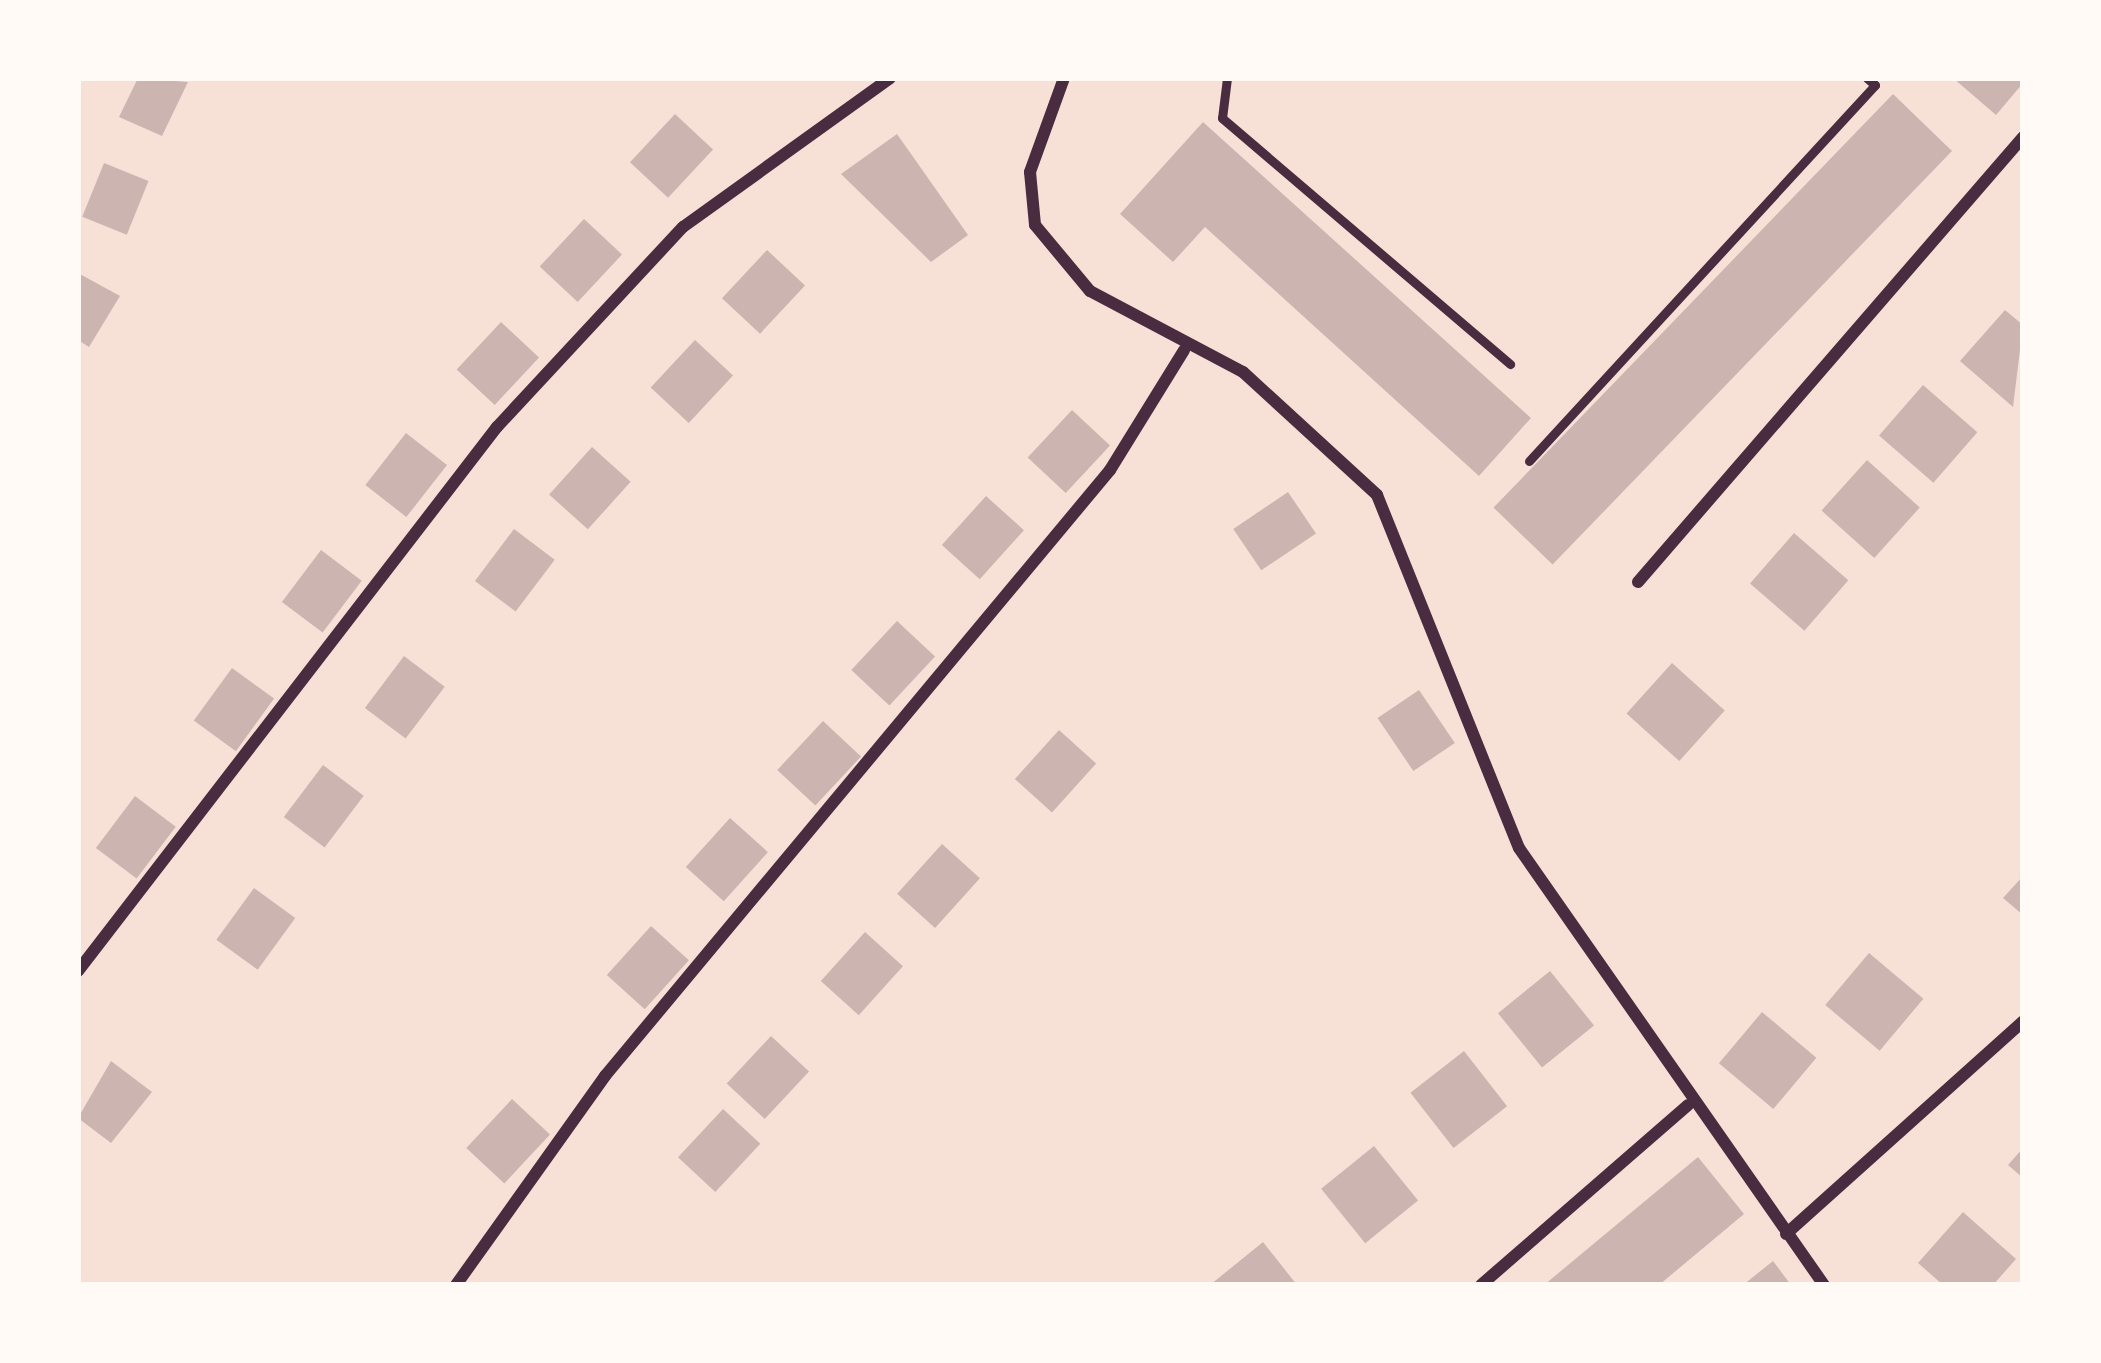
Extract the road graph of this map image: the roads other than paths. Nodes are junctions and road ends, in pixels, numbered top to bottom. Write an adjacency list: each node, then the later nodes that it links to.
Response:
1 (890, 78): 10 (street)
2 (1064, 78): 6 (street)
3 (1227, 78): 7 (lane)
4 (1867, 78): 8 (lane)
5 (2023, 137): 9 (street)
6 (1184, 350): 12 (street); 14 (street)
7 (1510, 364)
8 (1528, 461)
9 (1638, 582)
10 (78, 971)
11 (2023, 1021): 13 (street)
12 (1688, 1105): 13 (street); 15 (street)
13 (1786, 1234): 16 (street)
14 (457, 1285)
15 (1480, 1285)
16 (1824, 1285)

